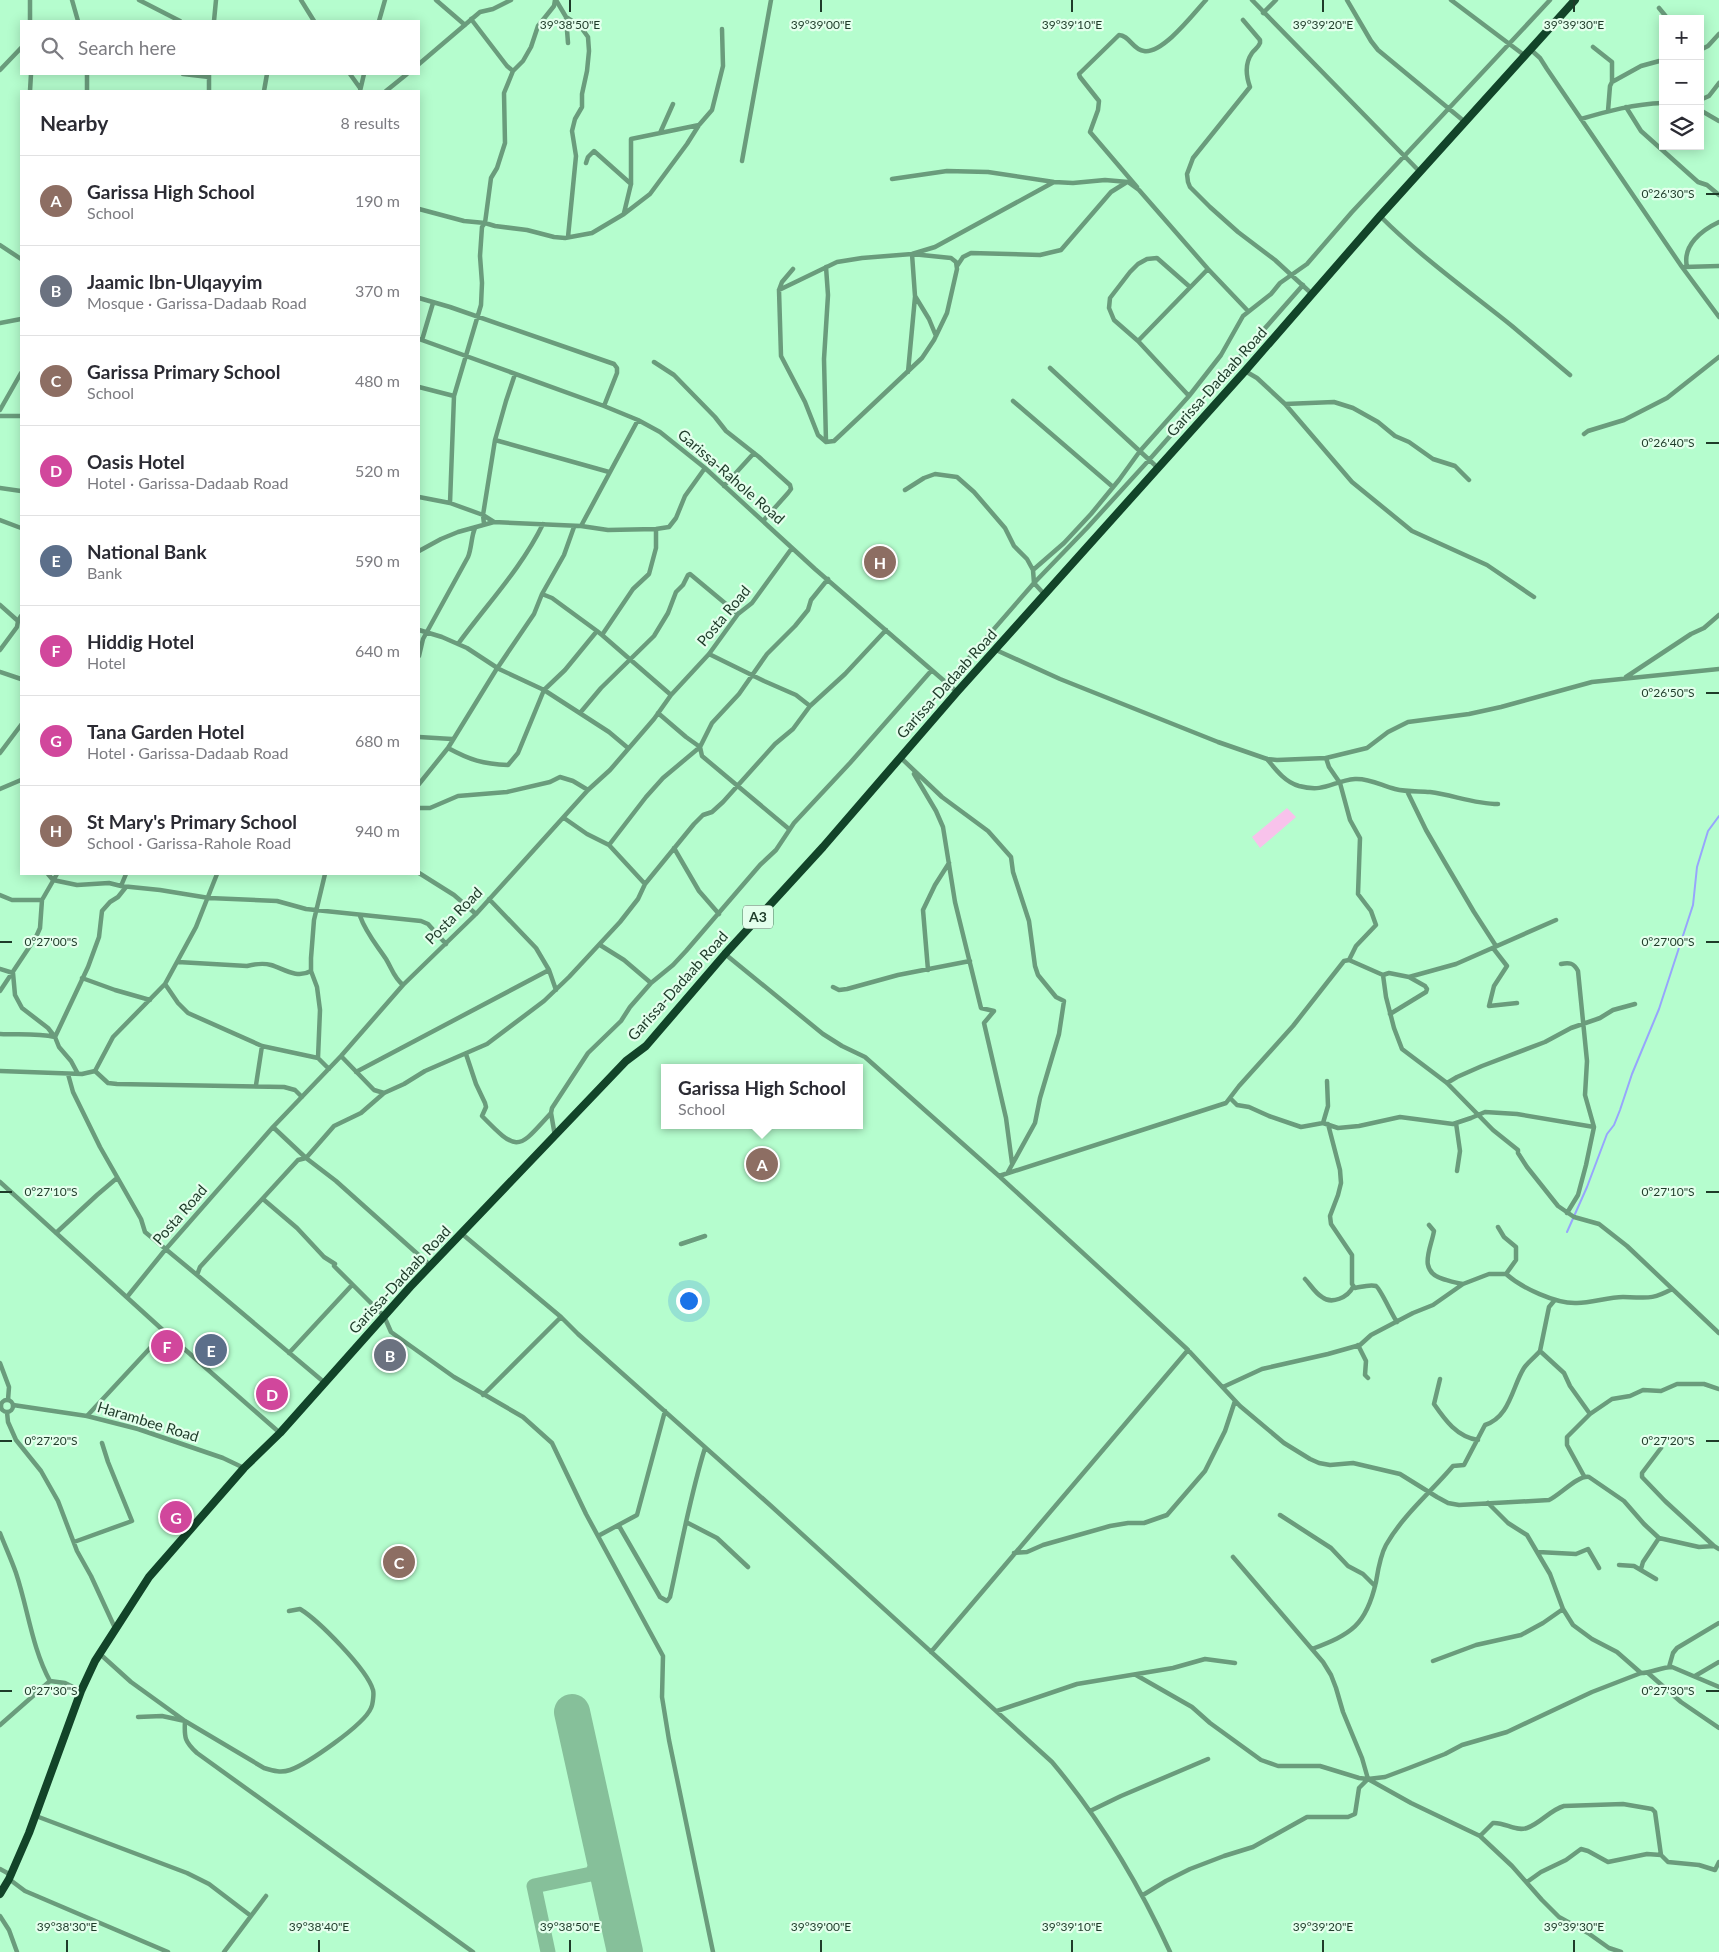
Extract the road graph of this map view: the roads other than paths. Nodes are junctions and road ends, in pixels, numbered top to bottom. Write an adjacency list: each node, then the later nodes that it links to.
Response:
1 (30, 0): 23 (street)
2 (72, 0): 24 (street)
3 (139, 0): 25 (street)
4 (216, 0): 26 (street)
5 (301, 0): 27 (street)
6 (385, 0): 28 (street)
7 (436, 0): 30 (street)
8 (511, 0): 22 (street)
9 (555, 0): 21 (street); 42 (street)
10 (770, 0): 75 (street)
11 (1206, 0): 82 (street)
12 (1252, 0): 19 (street)
13 (1276, 0): 19 (street)
14 (1347, 0): 66 (street)
15 (1451, 0): 33 (street)
16 (1550, 0): 33 (street)
17 (1575, 0): 38 (highway, Garissa-Dadaab Road / A3)
18 (1659, 8): 20 (street)
19 (1263, 13): 62 (street)
20 (1665, 15)
21 (566, 17): 34 (street); 89 (street)
22 (471, 19): 30 (street); 42 (street)
23 (30, 20)
24 (78, 20)
25 (178, 20)
26 (214, 20)
27 (313, 20)
28 (379, 20)
29 (1243, 20): 99 (street)
30 (465, 25): 40 (street)
31 (722, 29): 72 (street)
32 (1719, 34): 36 (street)
33 (1509, 42): 38 (street); 66 (street)
34 (568, 43)
35 (1593, 46): 51 (street)
36 (1704, 48)
37 (20, 49): 41 (street)
38 (1527, 52): 69 (street); 71 (highway, Garissa-Dadaab Road / A3)
39 (1659, 61): 51 (street)
40 (420, 63)
41 (0, 70)
42 (513, 72): 88 (street)
43 (31, 75): 55 (street)
44 (87, 75): 56 (street)
45 (196, 75): 50 (street)
46 (268, 75): 58 (street)
47 (351, 75): 53 (street)
48 (364, 75): 53 (street)
49 (406, 75): 59 (street)
50 (208, 76): 57 (street)
51 (1612, 82): 67 (street)
52 (1719, 83): 54 (street)
53 (360, 89)
54 (1717, 89): 61 (street)
55 (30, 90)
56 (87, 90)
57 (209, 90)
58 (264, 90)
59 (387, 90)
60 (1352, 96): 62 (street)
61 (1704, 98)
62 (1346, 99): 74 (street)
63 (1659, 103): 65 (street)
64 (673, 104): 73 (street)
65 (1626, 107): 67 (street); 83 (street)
66 (1449, 109): 71 (street); 74 (street)
67 (1608, 111): 69 (street)
68 (1704, 112): 70 (street)
69 (1581, 119): 96 (street)
70 (1719, 121)
71 (1465, 122): 77 (highway, Garissa-Dadaab Road / A3)
72 (699, 125): 73 (street); 85 (street)
73 (660, 133): 81 (street)
74 (1403, 157): 77 (street); 99 (street)
75 (742, 161)
76 (586, 163): 81 (street)
77 (1420, 172): 86 (highway, Garissa-Dadaab Road / A3)
78 (892, 179): 79 (street)
79 (1054, 182): 80 (street); 91 (street)
80 (1128, 182): 82 (street); 93 (street)
81 (630, 184): 85 (street)
82 (1139, 190): 98 (street)
83 (1719, 194)
84 (420, 209): 88 (street)
85 (624, 214): 89 (street)
86 (1380, 216): 103 (highway, Garissa-Dadaab Road / A3); 123 (street)
87 (1719, 222): 96 (street)
88 (485, 223): 89 (street); 108 (street)
89 (568, 237)
90 (0, 245): 92 (street)
91 (912, 254): 93 (street); 95 (street); 104 (street)
92 (20, 258)
93 (957, 266): 112 (street)
94 (1719, 266): 96 (street)
95 (826, 267): 102 (street); 136 (street)
96 (1685, 267): 109 (street)
97 (793, 269): 102 (street)
98 (1208, 269): 101 (street); 107 (street)
99 (1293, 275): 100 (street); 107 (street)
100 (1303, 284): 103 (street); 139 (street)
101 (1190, 287): 114 (street); 114 (street)
102 (778, 290): 136 (street)
103 (1312, 294): 119 (highway, Garissa-Dadaab Road / A3)
104 (916, 296): 112 (street); 120 (street)
105 (420, 298): 106 (street)
106 (433, 303): 108 (street); 113 (street)
107 (1248, 311): 126 (street)
108 (477, 317): 115 (street); 129 (street)
109 (1719, 317)
110 (20, 319): 111 (street)
111 (0, 323)
112 (936, 336): 120 (street)
113 (420, 339): 115 (street, Garissa-Rahole Road)
114 (1138, 341): 126 (street)
115 (465, 356): 121 (street, Garissa-Rahole Road); 125 (street)
116 (1719, 357): 134 (street)
117 (654, 362): 138 (street)
118 (1050, 368): 137 (street)
119 (1245, 371): 128 (street); 141 (highway, Garissa-Dadaab Road / A3)
120 (908, 372): 136 (street)
121 (515, 374): 129 (street, Garissa-Rahole Road); 135 (street)
122 (20, 375): 130 (street)
123 (1570, 375)
124 (420, 387): 125 (street)
125 (454, 396): 150 (street)
126 (1189, 396): 137 (street)
127 (1013, 401): 145 (street)
128 (1285, 404): 143 (street); 169 (street)
129 (604, 406): 133 (street, Garissa-Rahole Road)
130 (0, 410)
131 (0, 416): 132 (street)
132 (20, 416)
133 (638, 420): 140 (street, Garissa-Rahole Road); 142 (street)
134 (1584, 434)
135 (495, 440): 142 (street); 151 (street)
136 (826, 442)
137 (1140, 451): 139 (street); 145 (street)
138 (754, 453): 144 (street); 153 (street)
139 (1149, 460): 141 (street); 166 (street)
140 (705, 468): 144 (street, Garissa-Rahole Road); 161 (street)
141 (1158, 468): 168 (highway, Garissa-Dadaab Road / A3)
142 (610, 472): 157 (street)
143 (1469, 480)
144 (724, 486): 153 (street, Garissa-Rahole Road)
145 (1112, 487): 164 (street)
146 (0, 488): 148 (street)
147 (905, 490): 164 (street)
148 (20, 491)
149 (420, 497): 150 (street)
150 (450, 503): 151 (street)
151 (483, 515): 154 (street); 155 (street)
152 (0, 520): 159 (street)
153 (763, 521): 162 (street, Garissa-Rahole Road)
154 (494, 522): 155 (street); 156 (street)
155 (484, 524): 160 (street)
156 (543, 524): 158 (street); 179 (street)
157 (581, 526): 158 (street); 161 (street)
158 (574, 527): 167 (street)
159 (20, 528)
160 (475, 528): 163 (street); 177 (street)
161 (656, 530): 178 (street)
162 (792, 548): 165 (street, Garissa-Rahole Road); 171 (street, Posta Road)
163 (420, 550)
164 (1033, 570): 166 (street)
165 (828, 579): 175 (street, Garissa-Rahole Road); 189 (street)
166 (1034, 583): 168 (street); 192 (street)
167 (542, 594): 176 (street); 186 (street)
168 (1045, 594): 181 (highway, Garissa-Dadaab Road / A3)
169 (1534, 597)
170 (0, 605): 173 (street)
171 (738, 614): 183 (street, Posta Road); 184 (street)
172 (1719, 615): 190 (street)
173 (20, 619): 180 (street)
174 (420, 630): 177 (street)
175 (886, 630): 187 (street, Garissa-Rahole Road); 196 (street)
176 (597, 631): 178 (street); 193 (street)
177 (428, 632): 179 (street); 182 (street)
178 (602, 635): 184 (street)
179 (458, 644): 186 (street)
180 (0, 650)
181 (996, 650): 194 (highway, Garissa-Dadaab Road / A3); 208 (street)
182 (420, 652)
183 (709, 654): 189 (street); 195 (street, Posta Road)
184 (629, 660): 195 (street); 197 (street)
185 (1719, 668): 190 (street)
186 (499, 669): 193 (street); 201 (street)
187 (931, 671): 192 (street, Garissa-Rahole Road); 220 (street)
188 (0, 672): 191 (street)
189 (752, 674): 196 (street); 202 (street)
190 (1625, 677): 207 (street)
191 (20, 680)
192 (946, 683): 194 (street, Garissa-Rahole Road)
193 (544, 690): 197 (street); 203 (street)
194 (957, 692): 206 (highway, Garissa-Dadaab Road / A3)
195 (671, 695): 198 (street, Posta Road)
196 (810, 706): 213 (street)
197 (580, 713): 204 (street)
198 (658, 713): 202 (street); 204 (street, Posta Road)
199 (20, 726): 205 (street)
200 (420, 737): 201 (street)
201 (452, 739): 203 (street)
202 (700, 747): 213 (street); 221 (street)
203 (448, 748): 211 (street)
204 (628, 748): 215 (street, Posta Road)
205 (0, 754)
206 (900, 757): 209 (street); 245 (highway, Garissa-Dadaab Road / A3)
207 (1326, 758): 208 (street); 212 (street)
208 (1267, 759): 212 (street)
209 (912, 770): 223 (street); 295 (street)
210 (20, 780): 214 (street)
211 (420, 783)
212 (1340, 783): 216 (street); 246 (street)
213 (738, 785): 220 (street); 222 (street)
214 (0, 789)
215 (588, 790): 218 (street); 219 (street, Posta Road)
216 (1407, 791): 217 (street); 244 (street)
217 (1498, 804)
218 (420, 808)
219 (564, 818): 221 (street); 235 (street, Posta Road)
220 (789, 829): 239 (street)
221 (610, 845): 231 (street)
222 (674, 848): 231 (street); 239 (street)
223 (949, 863): 247 (street); 252 (street)
224 (420, 874): 238 (street)
225 (49, 875): 230 (street)
226 (56, 875): 230 (street)
227 (126, 875): 232 (street)
228 (217, 875): 234 (street)
229 (325, 875): 237 (street)
230 (53, 880): 232 (street); 236 (street)
231 (645, 884): 243 (street)
232 (123, 887): 234 (street); 257 (street)
233 (0, 895): 236 (street)
234 (208, 898): 237 (street); 248 (street)
235 (490, 899): 238 (street, Posta Road); 251 (street)
236 (42, 900): 254 (street)
237 (317, 910): 240 (street); 253 (street)
238 (476, 914): 242 (street, Posta Road)
239 (719, 914): 258 (street)
240 (360, 916): 242 (street); 260 (street)
241 (1556, 920): 244 (street)
242 (446, 944): 260 (street, Posta Road)
243 (600, 945): 258 (street); 262 (street)
244 (1495, 947): 256 (street); 265 (street)
245 (725, 954): 293 (highway, Garissa-Dadaab Road / A3); 298 (street)
246 (1349, 960): 255 (street); 286 (street)
247 (970, 961): 252 (street); 295 (street)
248 (178, 962): 253 (street); 259 (street)
249 (1561, 964): 268 (street)
250 (0, 969): 254 (street)
251 (549, 970): 262 (street); 278 (street)
252 (928, 970): 261 (street)
253 (311, 971): 274 (street)
254 (13, 974): 263 (street); 270 (street)
255 (1383, 975): 256 (street); 267 (street)
256 (1409, 977): 267 (street)
257 (82, 978): 264 (street); 270 (street)
258 (651, 983): 287 (street)
259 (165, 984): 264 (street); 271 (street)
260 (403, 985): 273 (street, Posta Road)
261 (833, 987)
262 (556, 990): 272 (street)
263 (0, 991)
264 (150, 1000): 277 (street)
265 (1518, 1003)
266 (1635, 1004): 268 (street)
267 (1390, 1014): 282 (street)
268 (1584, 1025): 282 (street); 292 (street)
269 (0, 1034): 270 (street)
270 (55, 1037): 280 (street)
271 (262, 1046): 274 (street); 283 (street)
272 (466, 1054): 284 (street); 287 (street)
273 (341, 1056): 275 (street, Posta Road); 278 (street)
274 (318, 1058): 275 (street)
275 (328, 1069): 285 (street, Posta Road)
276 (0, 1071): 279 (street)
277 (95, 1071): 280 (street); 283 (street)
278 (356, 1072): 284 (street)
279 (68, 1074): 280 (street); 299 (street)
280 (78, 1074)
281 (1327, 1081): 290 (street)
282 (1447, 1083): 288 (street)
283 (256, 1085): 285 (street)
284 (384, 1094): 294 (street)
285 (302, 1097): 291 (street, Posta Road)
286 (1230, 1098): 290 (street); 297 (street)
287 (551, 1113): 293 (street)
288 (1476, 1115): 289 (street); 292 (street); 302 (street)
289 (1456, 1122): 290 (street); 296 (street)
290 (1326, 1124): 316 (street)
291 (273, 1127): 294 (street); 309 (street, Posta Road)
292 (1594, 1127): 302 (street)
293 (555, 1136): 306 (highway, Garissa-Dadaab Road / A3)
294 (306, 1158): 301 (street); 310 (street)
295 (1012, 1165): 297 (street)
296 (1456, 1171)
297 (1008, 1172): 298 (street)
298 (999, 1176): 326 (street)
299 (117, 1178): 305 (street); 309 (street)
300 (0, 1182): 305 (street)
301 (263, 1199): 311 (street); 315 (street)
302 (1567, 1213): 317 (street)
303 (1429, 1225): 314 (street)
304 (1498, 1227): 312 (street)
305 (56, 1233): 318 (street)
306 (461, 1233): 310 (highway, Garissa-Dadaab Road / A3); 321 (street)
307 (705, 1236): 308 (street)
308 (681, 1244)
309 (165, 1250): 311 (street); 318 (street, Posta Road)
310 (431, 1266): 320 (highway, Garissa-Dadaab Road / A3)
311 (197, 1274): 328 (street)
312 (1506, 1274): 314 (street); 319 (street)
313 (1305, 1279): 316 (street)
314 (1463, 1284): 322 (street)
315 (352, 1285): 320 (street); 328 (street)
316 (1353, 1287): 322 (street)
317 (1672, 1288): 319 (street); 324 (street)
318 (127, 1296): 323 (street)
319 (1554, 1301): 327 (street)
320 (384, 1316): 332 (highway, Garissa-Dadaab Road / A3); 335 (street)
321 (561, 1317): 335 (street); 341 (street)
322 (1397, 1322): 325 (street)
323 (165, 1332): 344 (street); 345 (street)
324 (1719, 1333)
325 (1358, 1345): 330 (street); 333 (street)
326 (1188, 1350): 333 (street); 364 (street)
327 (1540, 1351): 343 (street); 346 (street)
328 (289, 1353): 332 (street)
329 (0, 1363): 336 (street)
330 (1368, 1378)
331 (1440, 1378): 346 (street)
332 (325, 1383): 345 (highway, Garissa-Dadaab Road / A3)
333 (1223, 1387): 337 (street)
334 (1719, 1389): 343 (street)
335 (483, 1395): 358 (street)
336 (8, 1400): 338 (street); 339 (street)
337 (1235, 1401): 352 (street); 364 (street)
338 (1, 1402): 340 (street)
339 (13, 1405): 342 (street); 344 (street, Harambee Road)
340 (1, 1409): 342 (street)
341 (664, 1411): 348 (street); 356 (street)
342 (7, 1412): 360 (street)
343 (1590, 1414): 351 (street)
344 (87, 1416): 350 (street, Harambee Road)
345 (280, 1433): 350 (highway, Garissa-Dadaab Road / A3)
346 (1478, 1440): 352 (street)
347 (102, 1443): 360 (street)
348 (705, 1448): 355 (street); 377 (street)
349 (1661, 1448): 361 (street)
350 (244, 1468): 375 (highway, Garissa-Dadaab Road / A3)
351 (1584, 1476): 353 (street); 359 (street)
352 (1430, 1492): 353 (street); 371 (street)
353 (1488, 1503): 363 (street)
354 (1280, 1515): 371 (street)
355 (686, 1522): 356 (street); 367 (street)
356 (619, 1526): 358 (street)
357 (0, 1533): 387 (street)
358 (598, 1536): 414 (street)
359 (1659, 1538): 361 (street); 369 (street)
360 (74, 1542): 375 (street)
361 (1714, 1546): 362 (street)
362 (1719, 1550)
363 (1538, 1552): 368 (street); 372 (street)
364 (1014, 1553): 377 (street)
365 (1233, 1557): 376 (street)
366 (1619, 1565): 369 (street)
367 (748, 1567)
368 (1599, 1568)
369 (1641, 1569): 370 (street)
370 (1656, 1579)
371 (1375, 1586): 376 (street)
372 (1563, 1609): 379 (street); 383 (street)
373 (289, 1611): 392 (street)
374 (1719, 1623): 382 (street)
375 (115, 1628): 378 (highway, Garissa-Dadaab Road / A3)
376 (1312, 1649): 396 (street)
377 (931, 1652): 390 (street)
378 (100, 1653): 389 (highway, Garissa-Dadaab Road / A3); 392 (street)
379 (1433, 1661)
380 (1719, 1662): 386 (street)
381 (1235, 1663): 385 (street)
382 (1669, 1667): 384 (street); 386 (street)
383 (1641, 1673): 384 (street); 396 (street)
384 (1648, 1673): 394 (street)
385 (1136, 1675): 390 (street); 396 (street)
386 (1695, 1676): 388 (street)
387 (50, 1681): 389 (street); 393 (street)
388 (1719, 1687)
389 (81, 1691): 398 (highway, Garissa-Dadaab Road / A3)
390 (998, 1711): 397 (street)
391 (138, 1717): 392 (street)
392 (185, 1722): 413 (street)
393 (0, 1726)
394 (1719, 1728)
395 (1208, 1760): 397 (street)
396 (1368, 1779): 399 (street); 406 (street)
397 (1090, 1812): 406 (street)
398 (36, 1816): 403 (highway, Garissa-Dadaab Road / A3); 408 (street)
399 (1480, 1836): 400 (street); 404 (street)
400 (1661, 1855): 401 (street); 404 (street)
401 (1719, 1862)
402 (0, 1870): 403 (street)
403 (10, 1877): 405 (highway, A3); 411 (street)
404 (1527, 1882): 416 (street)
405 (0, 1894)
406 (1143, 1895): 415 (street)
407 (266, 1896): 408 (street)
408 (251, 1916): 412 (street)
409 (1, 1918): 410 (street)
410 (17, 1952)
411 (168, 1952)
412 (224, 1952)
413 (473, 1952)
414 (713, 1952)
415 (1170, 1952)
416 (1621, 1952)

